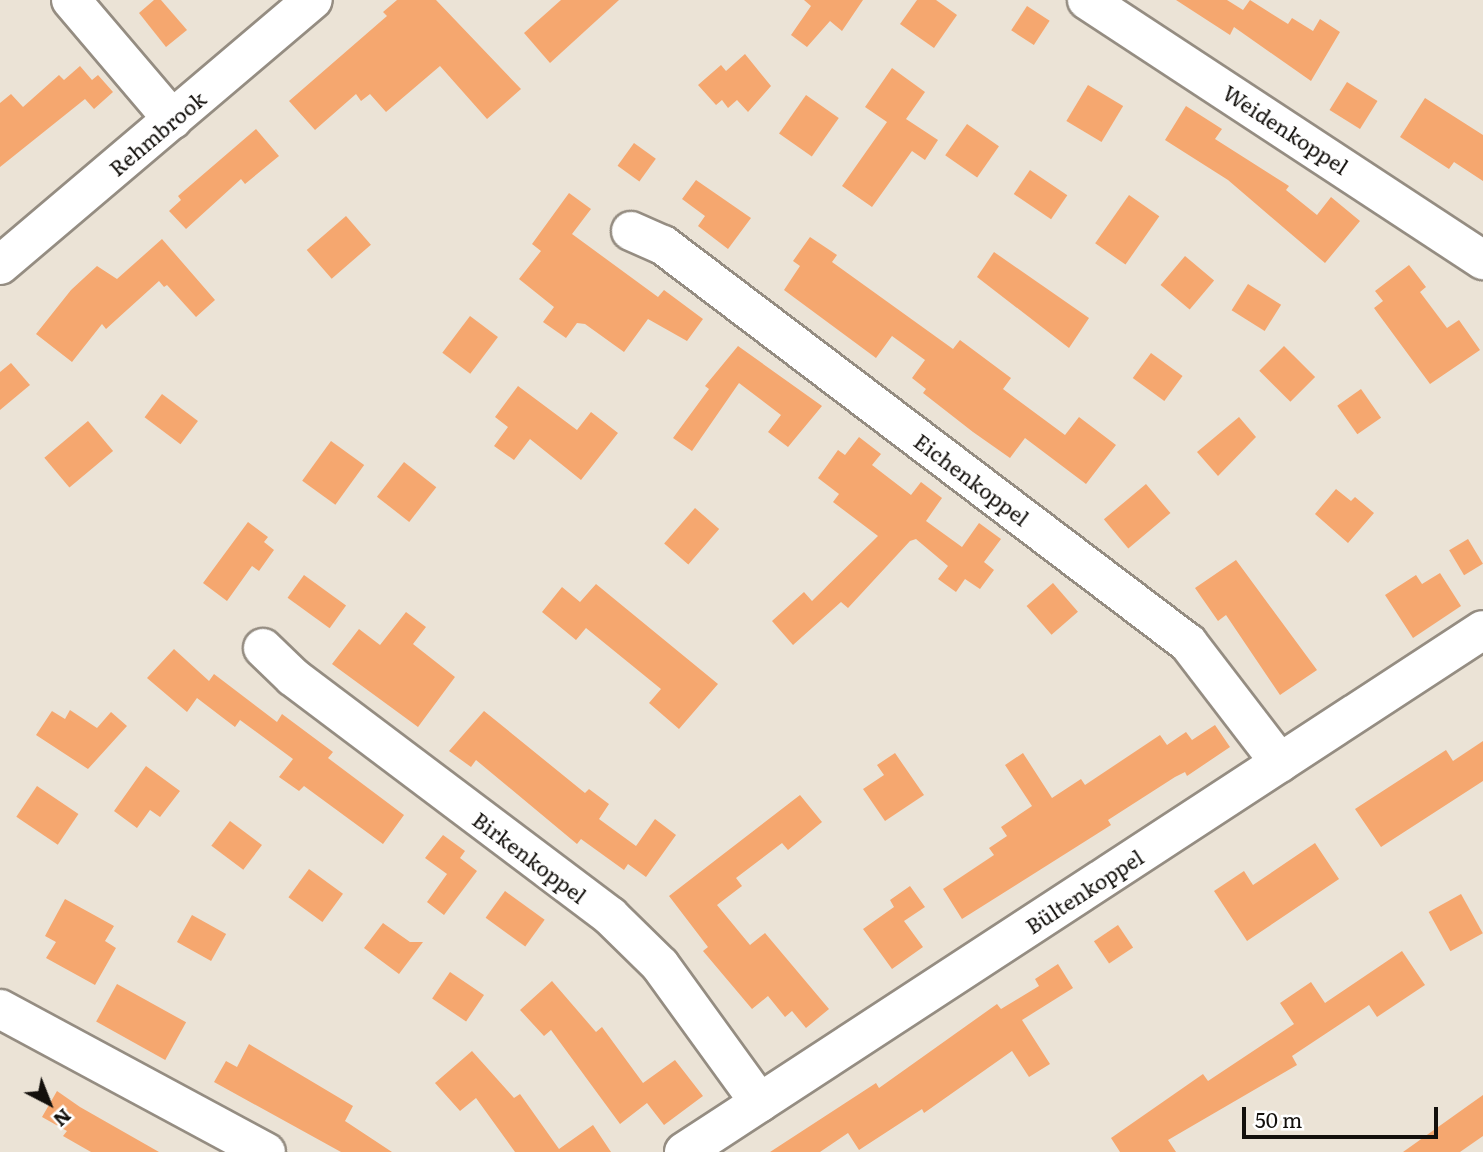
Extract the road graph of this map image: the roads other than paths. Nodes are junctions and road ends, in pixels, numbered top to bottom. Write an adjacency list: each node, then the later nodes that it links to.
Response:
1 (71, 0): 4 (street)
2 (313, 0): 4 (street, Rehmbrook)
3 (1087, 0): 6 (street, Weidenkoppel)
4 (173, 120): 7 (street, Rehmbrook)
5 (631, 231): 10 (street, Eichenkoppel)
6 (1483, 260)
7 (0, 265)
8 (1483, 631): 10 (street, Bültenkoppel)
9 (263, 648): 12 (street, Birkenkoppel)
10 (1280, 763): 12 (street, Bültenkoppel)
11 (0, 1009): 13 (street)
12 (760, 1103): 14 (street, Bültenkoppel)
13 (266, 1152)
14 (684, 1152)

